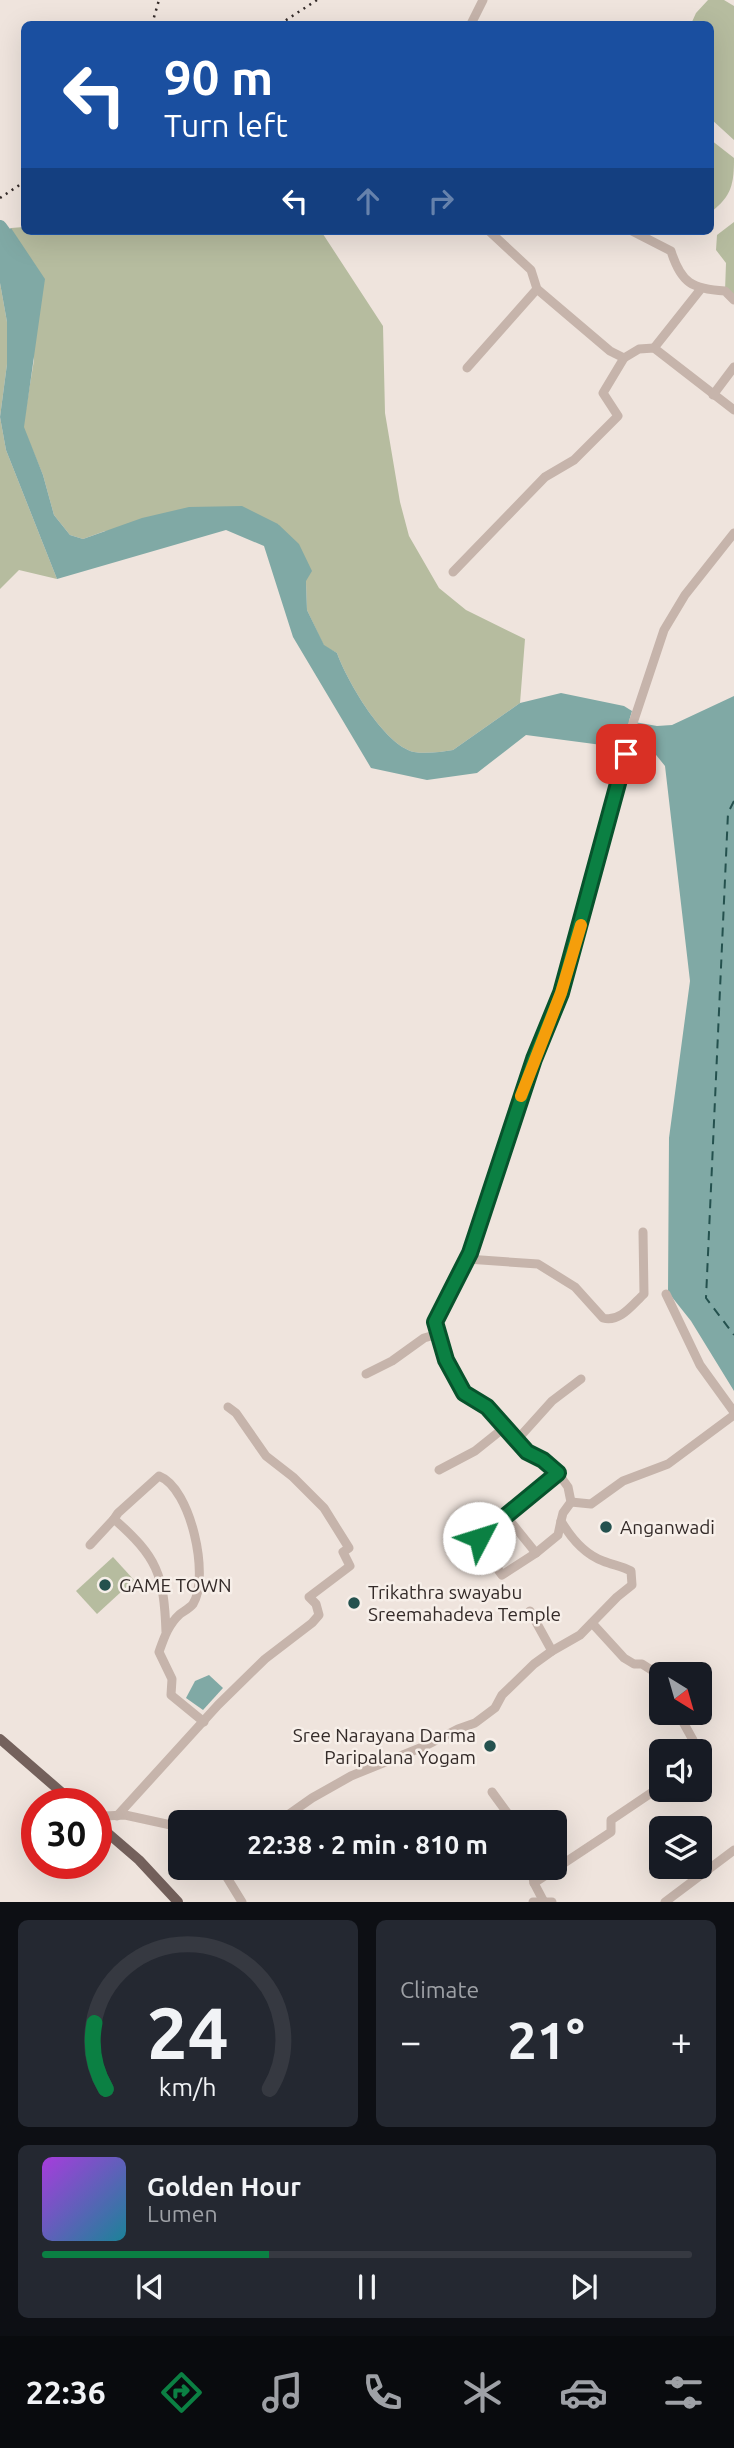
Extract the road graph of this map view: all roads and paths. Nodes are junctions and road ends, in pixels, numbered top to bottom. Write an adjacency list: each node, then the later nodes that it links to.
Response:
1 (484, 0): 2 (street)
2 (473, 21)
3 (493, 235): 5 (street)
4 (640, 235): 6 (street)
5 (537, 289): 9 (street); 10 (street)
6 (700, 290): 7 (street); 8 (street)
7 (734, 300)
8 (654, 348): 9 (street); 12 (street)
9 (624, 358): 15 (street)
10 (467, 368)
11 (734, 368): 12 (street)
12 (713, 394): 13 (street)
13 (734, 410)
14 (734, 533): 17 (street)
15 (453, 572)
16 (643, 1232): 17 (street)
17 (467, 1259): 19 (street)
18 (666, 1294): 23 (street)
19 (438, 1334): 20 (street); 24 (street)
20 (366, 1374)
21 (580, 1379): 25 (street)
22 (228, 1407): 41 (street)
23 (733, 1415): 28 (street)
24 (505, 1427): 25 (street); 26 (street)
25 (516, 1441): 27 (street)
26 (439, 1469)
27 (558, 1473): 28 (street); 29 (street)
28 (571, 1502): 31 (street)
29 (506, 1516): 33 (street); 33 (street)
30 (114, 1519): 32 (street); 34 (street); 36 (street)
31 (561, 1521): 33 (street); 37 (street)
32 (90, 1545)
33 (536, 1553)
34 (165, 1609): 36 (street); 38 (street)
35 (530, 1611): 39 (street)
36 (178, 1616): 38 (street)
37 (592, 1623): 39 (street); 40 (street)
38 (166, 1632): 41 (street)
39 (552, 1651): 46 (street)
40 (649, 1668)
41 (204, 1722): 49 (street)
42 (0, 1738): 43 (main road)
43 (56, 1788)
44 (492, 1792): 47 (street)
45 (649, 1794): 55 (street)
46 (295, 1810)
47 (505, 1810)
48 (112, 1816): 49 (street)
49 (117, 1816): 50 (street)
50 (168, 1825)
51 (112, 1837): 57 (main road)
52 (734, 1850): 60 (street)
53 (230, 1880): 58 (street)
54 (533, 1880): 55 (street)
55 (534, 1883): 56 (street)
56 (548, 1901): 59 (street)
57 (178, 1902)
58 (242, 1902)
59 (533, 1902)
60 (665, 1902)

